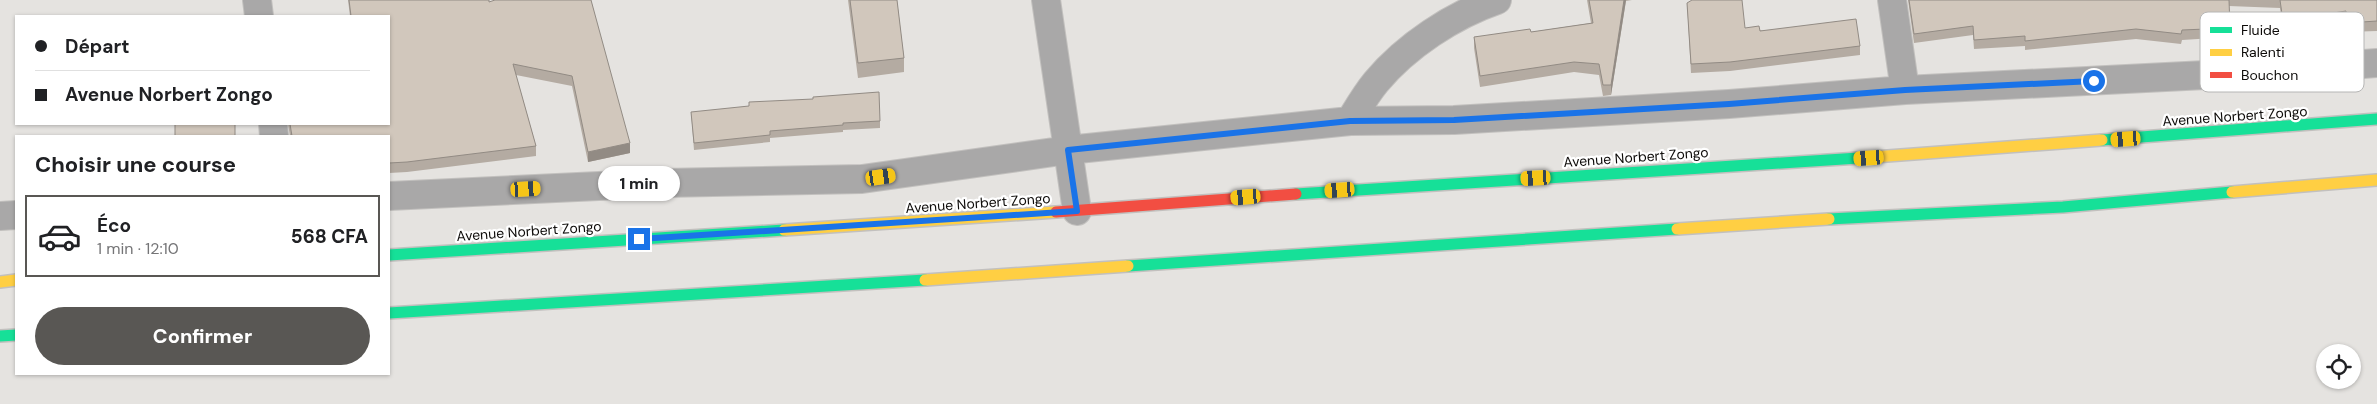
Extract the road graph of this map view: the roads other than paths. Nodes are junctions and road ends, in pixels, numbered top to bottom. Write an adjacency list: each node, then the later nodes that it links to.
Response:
1 (257, 0): 5 (street)
2 (1046, 0): 12 (street)
3 (1497, 0): 11 (street)
4 (1892, 0): 9 (street)
5 (259, 15)
6 (2377, 62): 7 (street)
7 (2364, 63)
8 (2200, 75): 9 (street)
9 (1905, 90): 11 (street)
10 (2377, 119): 15 (main road, Avenue Norbert Zongo)
11 (1350, 121): 12 (street)
12 (1068, 150): 14 (street); 15 (street)
13 (2377, 180): 21 (main road)
14 (390, 196)
15 (1077, 211): 18 (main road, Avenue Norbert Zongo)
16 (15, 215): 17 (street)
17 (0, 216)
18 (390, 255)
19 (15, 280): 20 (main road)
20 (0, 282)
21 (390, 313)
22 (15, 335): 23 (main road)
23 (0, 336)

